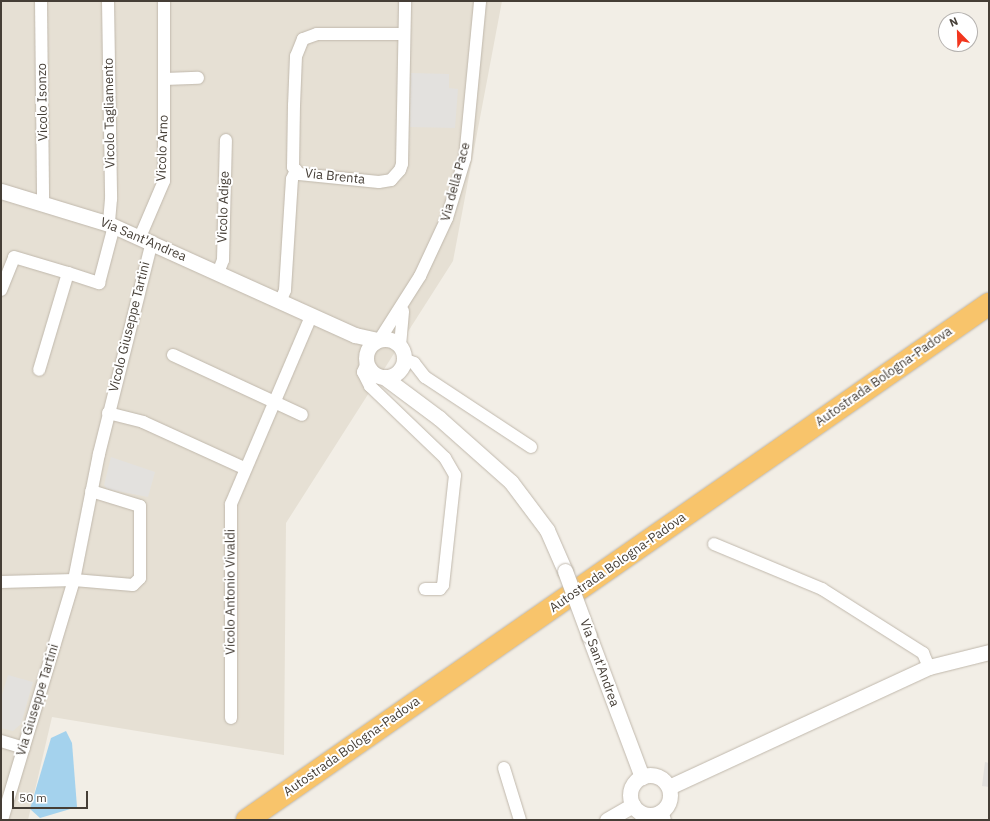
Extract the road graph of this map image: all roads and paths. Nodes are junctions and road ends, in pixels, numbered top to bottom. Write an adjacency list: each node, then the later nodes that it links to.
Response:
1 (41, 1): 12 (street, Vicolo Isonzo)
2 (108, 1): 13 (street, Vicolo Tagliamento)
3 (164, 1): 8 (street, Vicolo Arno)
4 (405, 1): 6 (street, Via Brenta)
5 (480, 1): 20 (street, Via della Pace)
6 (404, 34): 10 (street, Via Brenta); 10 (street, Via Brenta)
7 (198, 78): 8 (street)
8 (165, 79): 14 (street, Vicolo Arno)
9 (226, 140): 16 (street, Vicolo Adige)
10 (296, 170): 18 (street)
11 (1, 191): 12 (street, Via Sant'Andrea)
12 (43, 204): 13 (street, Via Sant'Andrea)
13 (111, 225): 14 (street, Via Sant'Andrea); 15 (street, Vicolo Tagliamento)
14 (146, 239): 16 (street, Via Sant'Andrea); 32 (street, Vicolo Giuseppe Tartini)
15 (68, 273): 17 (street); 28 (street)
16 (218, 273): 18 (street, Via Sant'Andrea)
17 (1, 290)
18 (280, 302): 21 (street, Via Sant'Andrea)
19 (989, 304): 52 (highway, Autostrada Bologna-Padova)
20 (404, 306): 24 (street, Via della Pace); 27 (street, Via della Pace)
21 (311, 316): 23 (street, Via Sant'Andrea); 31 (street, Vicolo Antonio Vivaldi)
22 (989, 322): 53 (highway, Autostrada Bologna-Padova)
23 (355, 335): 24 (street, Via Sant'Andrea); 26 (street)
24 (379, 340): 26 (street); 27 (street)
25 (173, 355): 31 (street)
26 (367, 358): 29 (street); 40 (street)
27 (401, 358): 29 (street); 30 (street, Via Sant'Andrea); 34 (street)
28 (39, 370)
29 (384, 376): 30 (street, Via Sant'Andrea)
30 (409, 394): 47 (street, Via Sant'Andrea, bridge)
31 (273, 402): 33 (street); 35 (street, Vicolo Antonio Vivaldi)
32 (108, 413): 35 (street); 36 (street, Via Giuseppe Tartini)
33 (302, 415)
34 (531, 447)
35 (244, 468): 43 (street, Vicolo Antonio Vivaldi)
36 (91, 491): 38 (street, Via Giuseppe Tartini); 38 (street)
37 (714, 544): 42 (street)
38 (74, 580): 39 (street); 45 (street, Via Giuseppe Tartini)
39 (1, 582)
40 (425, 588)
41 (989, 652): 42 (street)
42 (929, 667): 48 (street)
43 (231, 718)
44 (1, 741): 45 (street)
45 (24, 748): 51 (street, Via Giuseppe Tartini)
46 (504, 768): 54 (street)
47 (642, 777): 48 (street); 49 (street)
48 (669, 786): 50 (street)
49 (633, 805): 50 (street); 55 (street)
50 (663, 816)
51 (2, 820)
52 (247, 820)
53 (272, 820)
54 (520, 820)
55 (606, 820)

